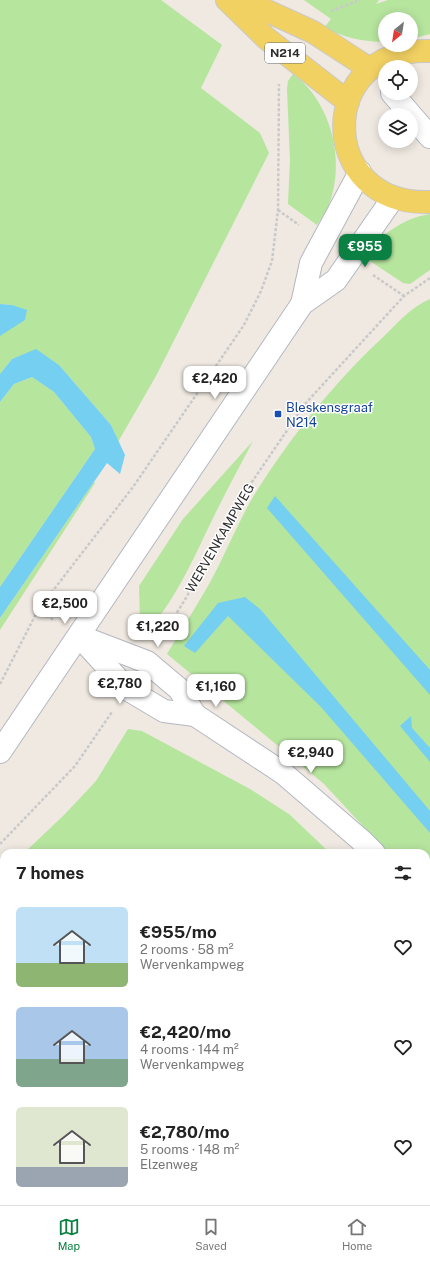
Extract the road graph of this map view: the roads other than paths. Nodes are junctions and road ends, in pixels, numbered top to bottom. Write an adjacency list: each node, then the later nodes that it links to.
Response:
1 (227, 0): 7 (main road, N214)
2 (243, 0): 4 (main road, N214)
3 (430, 51): 4 (main road)
4 (370, 69): 5 (street); 7 (main road)
5 (378, 77)
6 (398, 100): 8 (street)
7 (348, 102): 9 (main road)
8 (430, 138)
9 (360, 172): 10 (main road); 12 (street)
10 (393, 198): 11 (main road); 12 (street)
11 (430, 202)
12 (302, 304): 13 (street)
13 (79, 636): 14 (street); 14 (street); 15 (street)
14 (196, 715): 16 (street)
15 (0, 752)
16 (370, 849)

